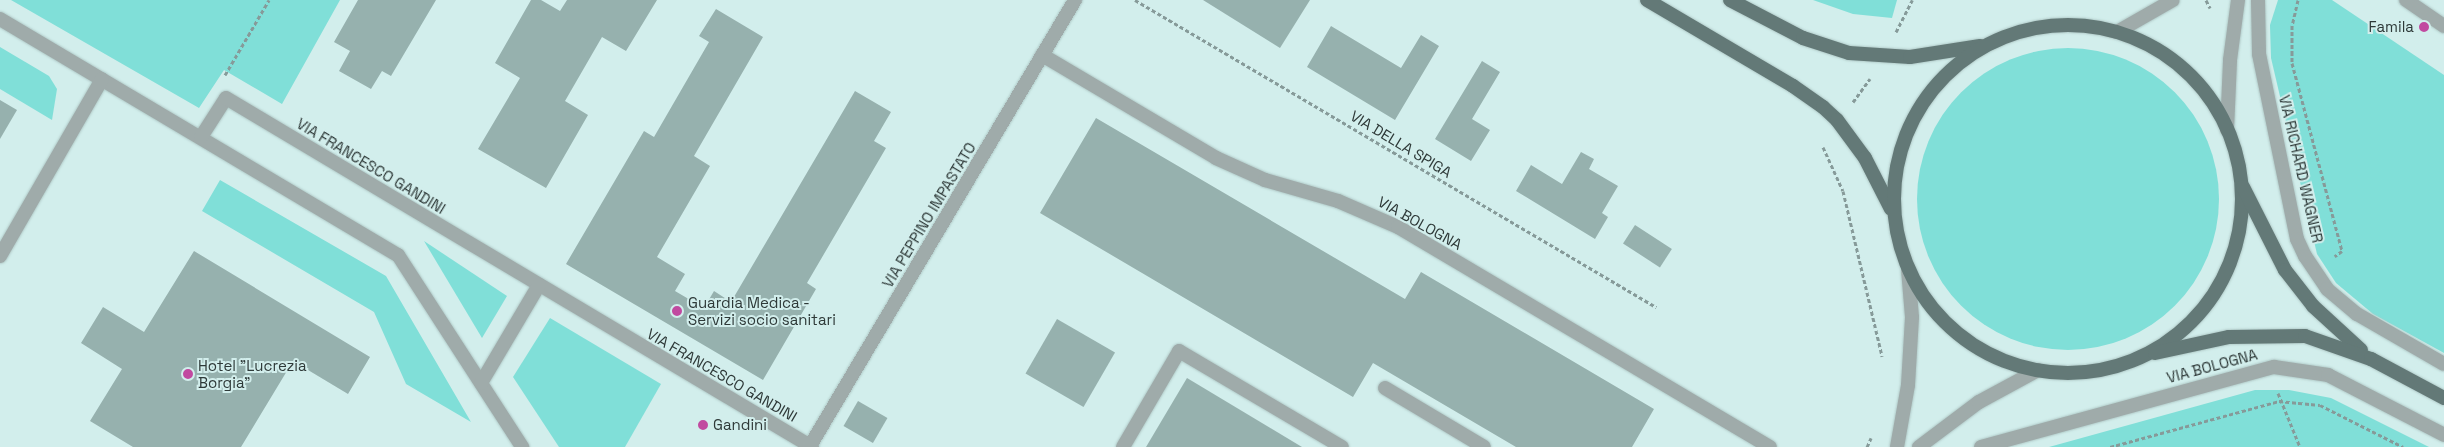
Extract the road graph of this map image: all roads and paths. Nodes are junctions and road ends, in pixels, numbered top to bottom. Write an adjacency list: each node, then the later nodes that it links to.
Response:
1 (269, 0): 18 (path)
2 (1075, 0): 15 (street, VIA PEPPINO IMPASTATO)
3 (1134, 0): 27 (path, VIA DELLA SPIGA)
4 (1647, 0): 19 (main road)
5 (1730, 0): 16 (main road)
6 (1912, 0): 16 (path)
7 (2173, 0): 13 (street)
8 (2238, 0): 20 (street)
9 (2258, 0): 31 (street, VIA RICHARD WAGNER)
10 (2406, 0): 12 (street)
11 (0, 19): 17 (street)
12 (2444, 26)
13 (2117, 32): 14 (main road); 20 (main road)
14 (1988, 44): 16 (main road); 23 (main road)
15 (1042, 55): 40 (street, VIA PEPPINO IMPASTATO); 44 (street, VIA BOLOGNA)
16 (1882, 57): 19 (path)
17 (102, 79): 21 (street); 24 (street)
18 (220, 82)
19 (1837, 120): 23 (main road); 30 (path)
20 (2228, 130): 22 (main road)
21 (201, 137): 26 (street, VIA FRANCESCO GANDINI); 33 (street)
22 (2241, 183): 28 (main road); 29 (main road)
23 (1894, 215): 25 (main road)
24 (0, 256)
25 (1908, 270): 32 (main road); 46 (street)
26 (539, 285): 33 (street); 40 (street, VIA FRANCESCO GANDINI)
27 (1656, 307)
28 (2140, 357): 29 (main road); 32 (main road)
29 (2371, 359): 35 (main road)
30 (1883, 362)
31 (2444, 364)
32 (2038, 370): 47 (street)
33 (481, 383): 39 (street)
34 (1385, 388): 43 (street)
35 (2444, 398)
36 (2279, 401): 49 (path); 50 (path); 51 (path)
37 (1874, 432): 45 (path)
38 (2444, 434): 48 (street, VIA BOLOGNA)
39 (522, 447)
40 (811, 447)
41 (1124, 447): 42 (street)
42 (1342, 447)
43 (1484, 447)
44 (1770, 447)
45 (1867, 447)
46 (1897, 447)
47 (1919, 447)
48 (1981, 447)
49 (2110, 447)
50 (2300, 447)
51 (2403, 447)

